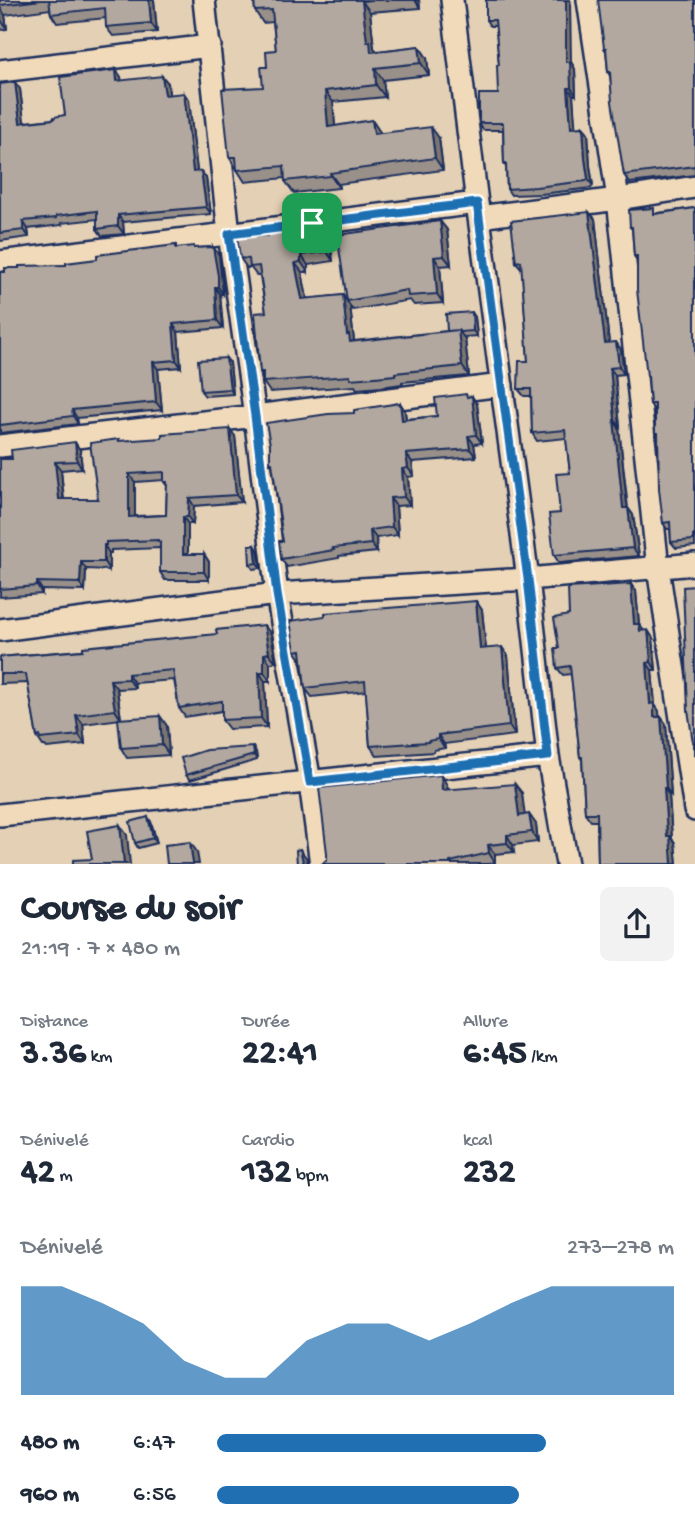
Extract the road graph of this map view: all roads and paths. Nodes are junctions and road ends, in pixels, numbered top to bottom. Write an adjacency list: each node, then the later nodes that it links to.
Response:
1 (204, 0): 4 (street)
2 (452, 0): 8 (street)
3 (588, 0): 7 (street)
4 (210, 46): 5 (street); 9 (street)
5 (0, 71)
6 (695, 187): 7 (street)
7 (618, 199): 8 (street); 15 (street)
8 (478, 210): 9 (street); 11 (street)
9 (229, 234): 10 (street); 12 (street)
10 (0, 262)
11 (502, 385): 12 (street); 16 (street)
12 (255, 416): 13 (street); 17 (street)
13 (0, 446)
14 (695, 565): 15 (street)
15 (659, 568): 16 (street); 21 (street)
16 (528, 579): 17 (street); 19 (street)
17 (277, 594): 18 (street); 20 (street)
18 (0, 629)
19 (548, 756): 20 (street); 24 (street)
20 (310, 782): 22 (street); 23 (street)
21 (695, 810)
22 (0, 815)
23 (321, 864)
24 (567, 864)

